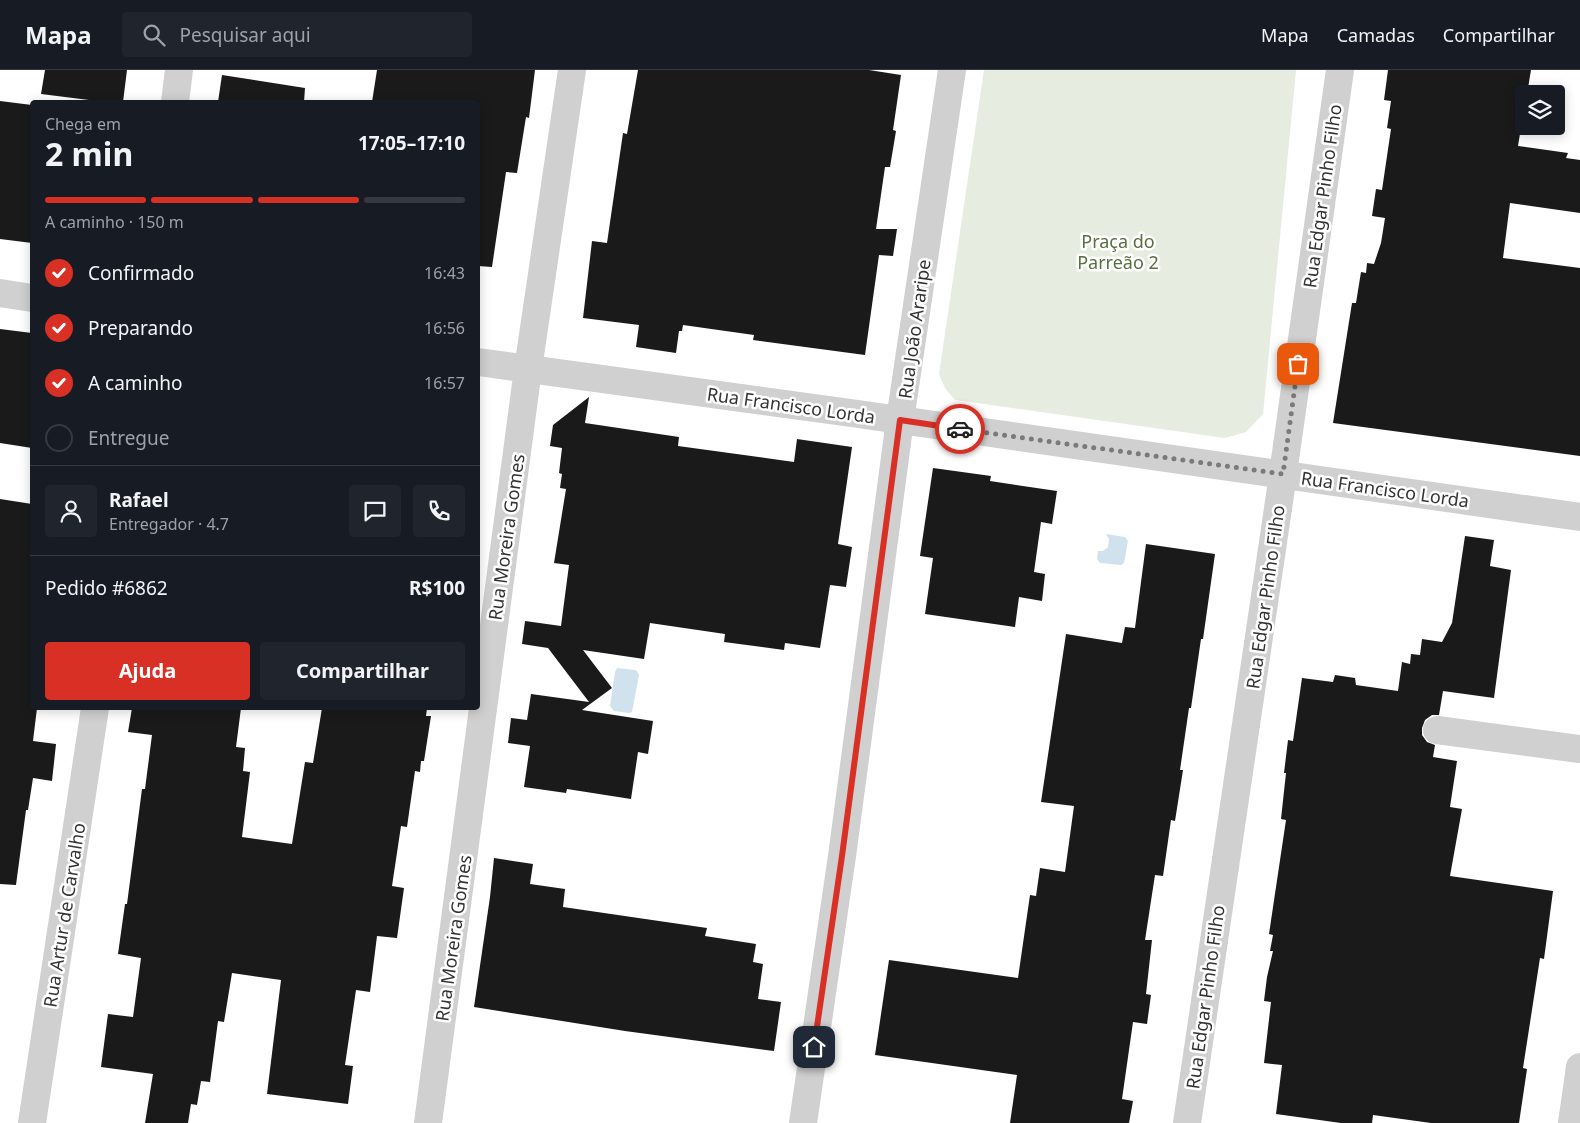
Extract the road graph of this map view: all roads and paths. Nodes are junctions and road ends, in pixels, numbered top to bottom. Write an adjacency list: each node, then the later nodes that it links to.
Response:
1 (179, 70): 5 (street)
2 (572, 70): 9 (street, Rua Moreira Gomes)
3 (952, 70): 10 (street, Rua João Araripe)
4 (1340, 70): 11 (street, Rua Edgar Pinho Filho)
5 (175, 100)
6 (0, 294): 7 (street)
7 (30, 298)
8 (480, 362): 9 (street, Rua Francisco Lorda)
9 (528, 370): 10 (street, Rua Francisco Lorda); 18 (street, Rua Moreira Gomes)
10 (900, 420): 11 (street, Rua Francisco Lorda); 19 (street, Rua João Araripe)
11 (1283, 474): 12 (street, Rua Francisco Lorda); 20 (street, Rua Edgar Pinho Filho)
12 (1580, 517)
13 (95, 710): 17 (street, Rua Artur de Carvalho)
14 (1437, 730): 15 (street)
15 (1580, 749)
16 (1580, 1067): 21 (street)
17 (32, 1123)
18 (428, 1123)
19 (803, 1123)
20 (1187, 1123)
21 (1572, 1123)

